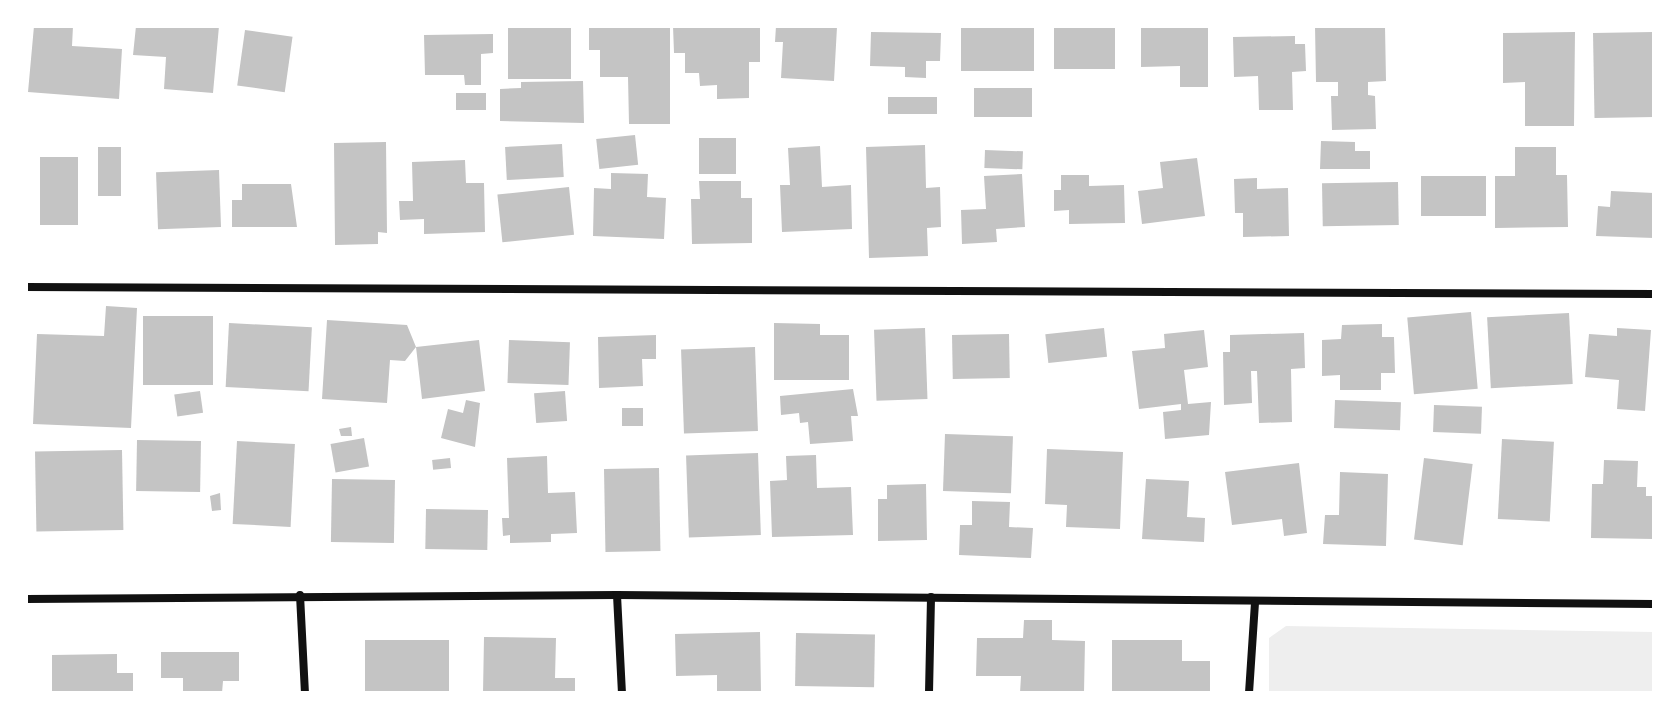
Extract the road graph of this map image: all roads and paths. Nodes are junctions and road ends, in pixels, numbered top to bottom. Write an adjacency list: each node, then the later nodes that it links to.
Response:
1 (26, 287): 2 (street)
2 (1654, 294)
3 (300, 595): 4 (street); 6 (street); 9 (street)
4 (617, 595): 5 (street); 10 (street)
5 (931, 597): 7 (street); 11 (street)
6 (26, 599)
7 (1255, 603): 8 (street); 12 (street)
8 (1654, 604)
9 (305, 693)
10 (622, 693)
11 (929, 693)
12 (1249, 693)

